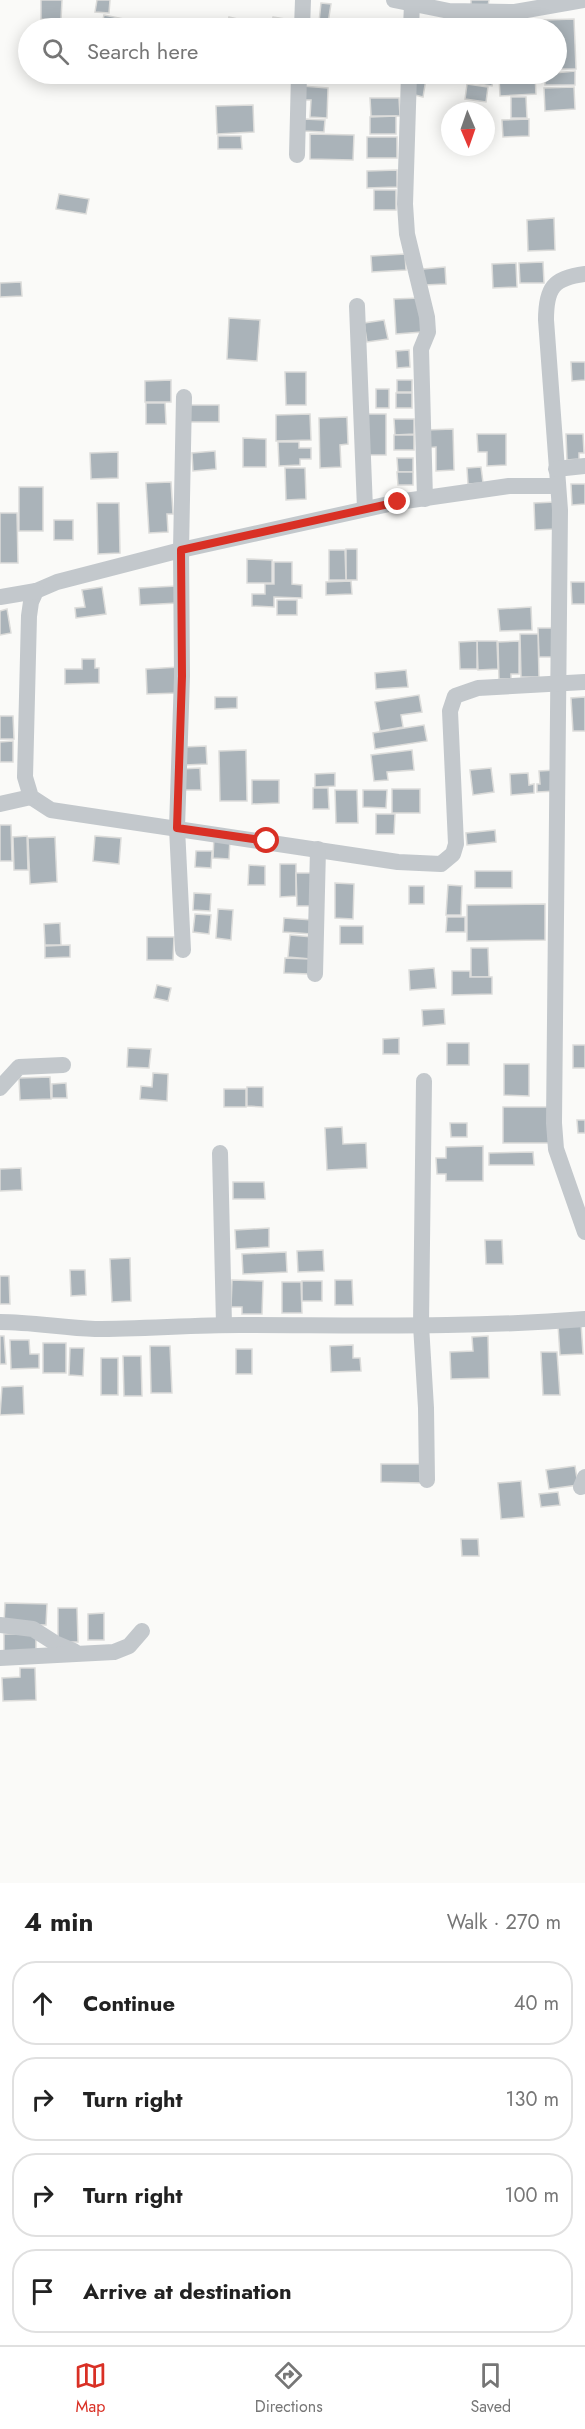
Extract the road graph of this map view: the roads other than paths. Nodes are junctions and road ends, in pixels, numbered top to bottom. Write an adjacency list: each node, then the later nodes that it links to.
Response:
1 (303, 0): 6 (street)
2 (394, 0): 4 (street)
3 (584, 0): 5 (street)
4 (412, 4): 5 (street); 7 (street)
5 (433, 4)
6 (302, 18)
7 (411, 18)
8 (299, 84): 10 (street)
9 (409, 84): 16 (street)
10 (297, 155)
11 (585, 273): 15 (street)
12 (357, 306): 17 (street)
13 (184, 397): 18 (street)
14 (585, 466): 15 (street)
15 (557, 477): 16 (street); 22 (street)
16 (425, 499): 17 (street)
17 (365, 509): 18 (street)
18 (181, 550): 19 (street); 25 (street)
19 (36, 591): 20 (street); 23 (street)
20 (0, 597)
21 (585, 682): 22 (street)
22 (557, 683): 26 (street); 33 (street)
23 (31, 797): 24 (street); 25 (street)
24 (0, 804)
25 (177, 828): 26 (street); 27 (street)
26 (318, 849): 28 (street)
27 (183, 950)
28 (315, 974)
29 (63, 1065): 31 (street)
30 (424, 1082): 37 (street)
31 (0, 1088)
32 (220, 1153): 36 (street)
33 (585, 1232)
34 (585, 1319): 37 (street)
35 (0, 1322): 36 (street)
36 (224, 1325): 37 (street)
37 (422, 1325): 38 (street)
38 (427, 1480)
39 (0, 1625): 41 (street)
40 (142, 1631): 41 (street)
41 (77, 1653): 42 (street)
42 (0, 1658)

